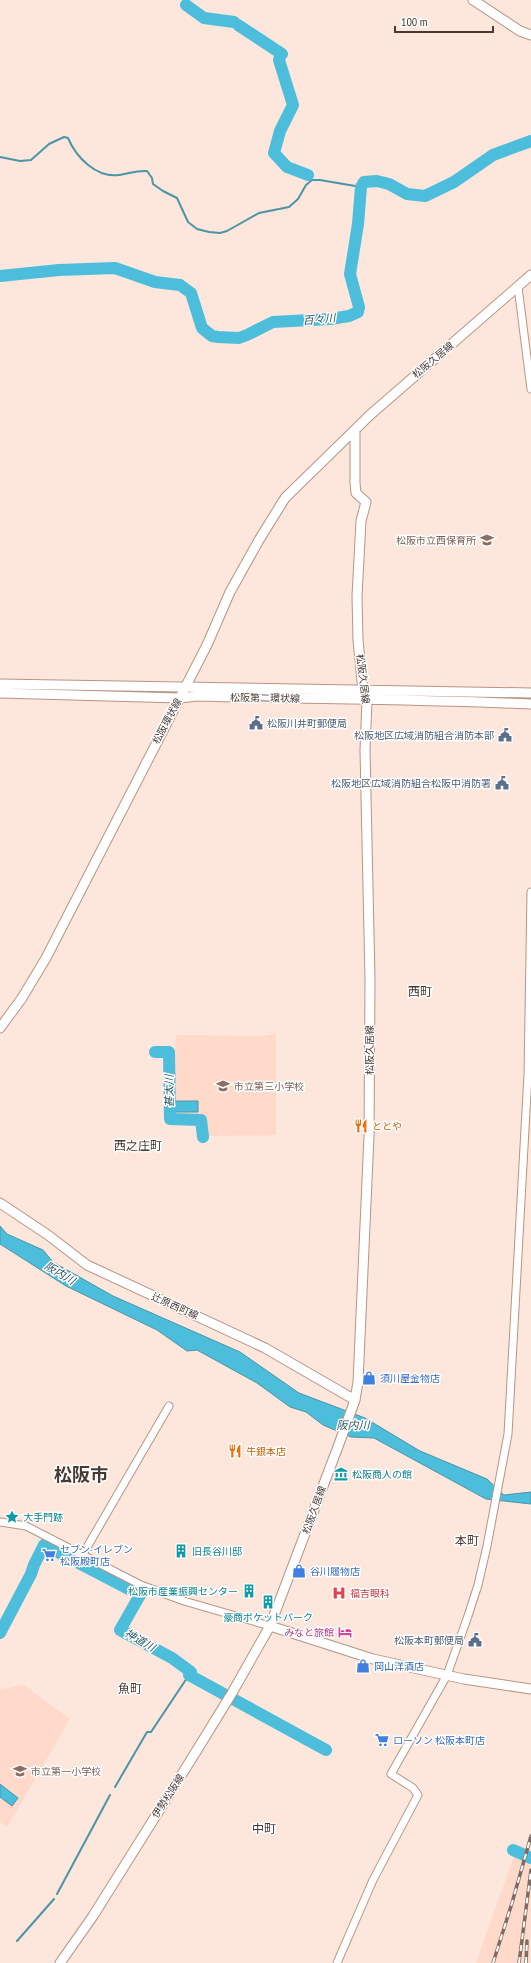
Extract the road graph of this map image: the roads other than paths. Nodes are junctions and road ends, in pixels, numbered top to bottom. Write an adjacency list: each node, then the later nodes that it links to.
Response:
1 (472, 0): 2 (main road)
2 (531, 35)
3 (531, 275): 4 (main road, 松阪久居線)
4 (518, 287): 5 (street); 6 (main road, 松阪久居線)
5 (531, 388)
6 (355, 431): 8 (main road, 松阪環状線); 9 (main road, 松阪久居線)
7 (0, 684): 8 (main road, 松阪第二環状線)
8 (185, 687): 9 (main road, 松阪第二環状線); 12 (main road, 松阪環状線)
9 (363, 691): 11 (main road, 松阪第二環状線); 13 (main road, 松阪久居線)
10 (0, 693): 12 (main road, 松阪第二環状線)
11 (531, 693)
12 (180, 698): 13 (main road, 松阪第二環状線); 16 (main road, 松阪環状線)
13 (367, 701): 14 (main road, 松阪第二環状線); 18 (main road, 松阪久居線)
14 (531, 704)
15 (531, 892): 23 (street)
16 (0, 1028)
17 (0, 1203): 18 (main road, 辻原西町線)
18 (354, 1402): 22 (main road, 松阪久居線)
19 (170, 1406): 21 (street)
20 (0, 1522): 21 (street)
21 (83, 1554): 22 (street)
22 (270, 1626): 23 (main road); 25 (main road, 伊勢松阪線)
23 (447, 1675): 24 (main road); 26 (street)
24 (531, 1689)
25 (60, 1963)
26 (337, 1963)

